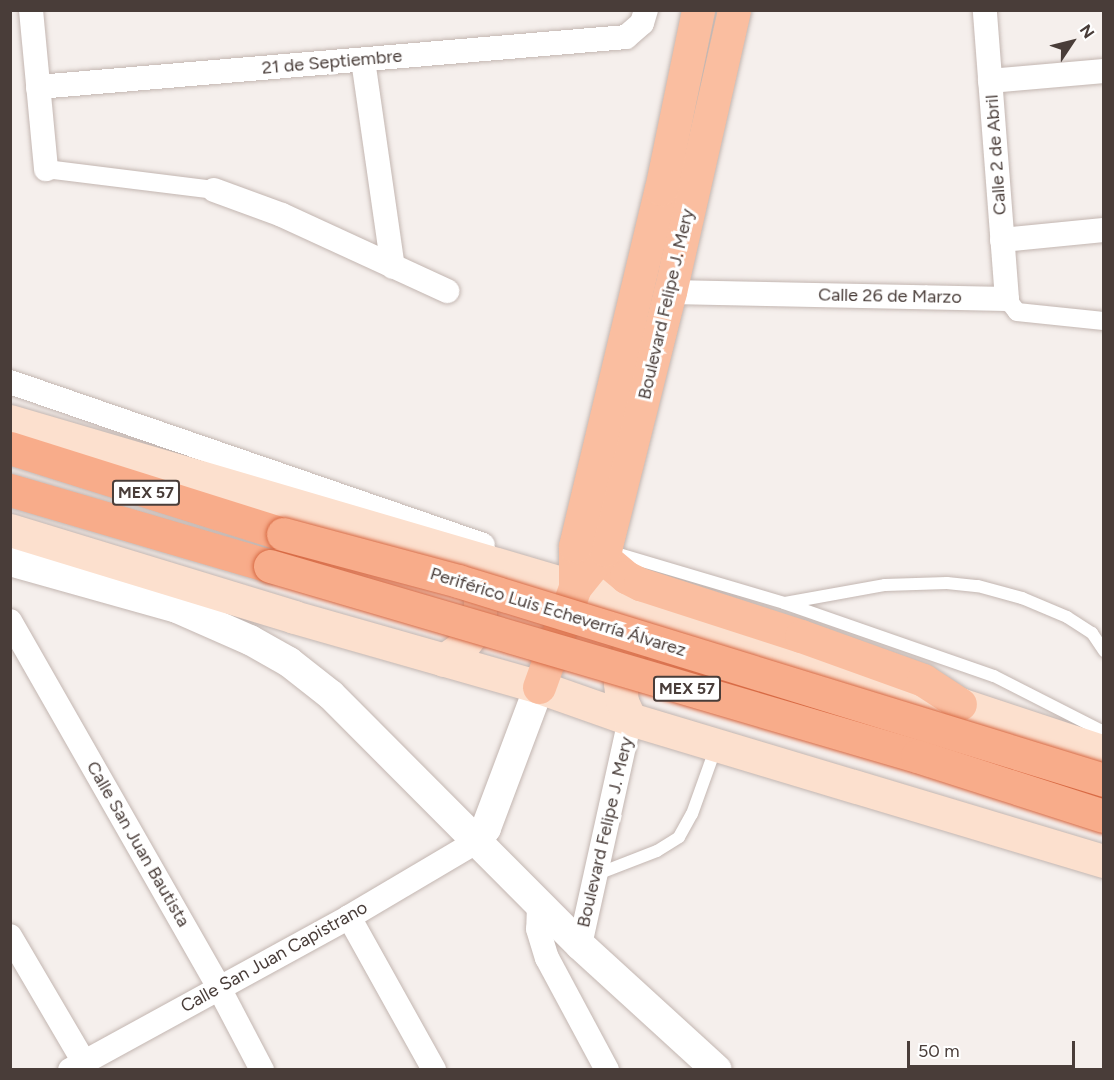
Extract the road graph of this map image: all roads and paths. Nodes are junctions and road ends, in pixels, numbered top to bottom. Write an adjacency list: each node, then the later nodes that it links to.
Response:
1 (31, 10): 9 (street)
2 (646, 10): 6 (street, 21 de Septiembre)
3 (698, 10): 20 (main road, Boulevard Felipe J. Mery)
4 (734, 10): 16 (main road, Boulevard Felipe J. Mery)
5 (985, 10): 8 (street, Calle 2 de Abril)
6 (363, 60): 9 (street, 21 de Septiembre); 14 (street)
7 (1104, 71): 8 (street)
8 (990, 81): 13 (street, Calle 2 de Abril)
9 (38, 87): 10 (street)
10 (46, 169): 11 (street)
11 (214, 190): 14 (street)
12 (1104, 230): 13 (street)
13 (1002, 240): 17 (street, Calle 2 de Abril)
14 (393, 267): 15 (street)
15 (447, 291)
16 (670, 292): 17 (street, Calle 26 de Marzo); 20 (main road, Boulevard Felipe J. Mery)
17 (1007, 299): 18 (street)
18 (1104, 321)
19 (10, 382): 29 (street, Periférico Luis Echeverría Álvarez)
20 (629, 392): 24 (main road, Boulevard Felipe J. Mery)
21 (10, 421): 27 (main road, Periférico Luis Echeverría Álvarez)
22 (10, 448): 42 (highway, Periférico Luis Echeverría Álvarez / MEX 57, bridge)
23 (10, 490): 43 (highway, Periférico Luis Echeverría Álvarez / MEX 57, bridge)
24 (604, 494): 26 (main road, Boulevard Felipe J. Mery); 31 (main road, Boulevard Felipe J. Mery)
25 (10, 530): 30 (main road)
26 (603, 553): 31 (main road, Boulevard Felipe J. Mery); 32 (lane); 38 (main road)
27 (461, 554): 29 (main road, Periférico Luis Echeverría Álvarez); 36 (main road)
28 (10, 561): 30 (street)
29 (536, 576): 31 (main road, Periférico Luis Echeverría Álvarez)
30 (143, 585): 36 (main road); 44 (street)
31 (575, 587): 33 (main road, Periférico Luis Echeverría Álvarez); 37 (main road, Boulevard Felipe J. Mery)
32 (784, 603): 35 (lane); 40 (lane)
33 (680, 619): 38 (main road, Periférico Luis Echeverría Álvarez); 39 (main road)
34 (10, 621): 51 (street, Calle San Juan Bautista)
35 (1104, 651)
36 (444, 660): 37 (main road)
37 (539, 687): 39 (main road); 44 (street, Boulevard Felipe J. Mery)
38 (960, 704): 40 (main road, Periférico Luis Echeverría Álvarez)
39 (630, 719): 41 (main road); 46 (street, Boulevard Felipe J. Mery)
40 (1103, 737)
41 (717, 743): 45 (main road); 46 (lane)
42 (1104, 780)
43 (1104, 816)
44 (476, 842): 47 (street); 48 (street, Calle San Juan Capistrano)
45 (1104, 861)
46 (596, 875): 50 (street, Boulevard Felipe J. Mery)
47 (539, 906): 50 (street); 55 (street)
48 (349, 917): 51 (street, Calle San Juan Capistrano); 54 (street)
49 (10, 936): 52 (street)
50 (580, 945): 56 (street)
51 (219, 988): 52 (street, Calle San Juan Capistrano); 53 (street, Calle San Juan Bautista)
52 (77, 1066)
53 (262, 1070)
54 (434, 1070)
55 (607, 1070)
56 (717, 1070)

